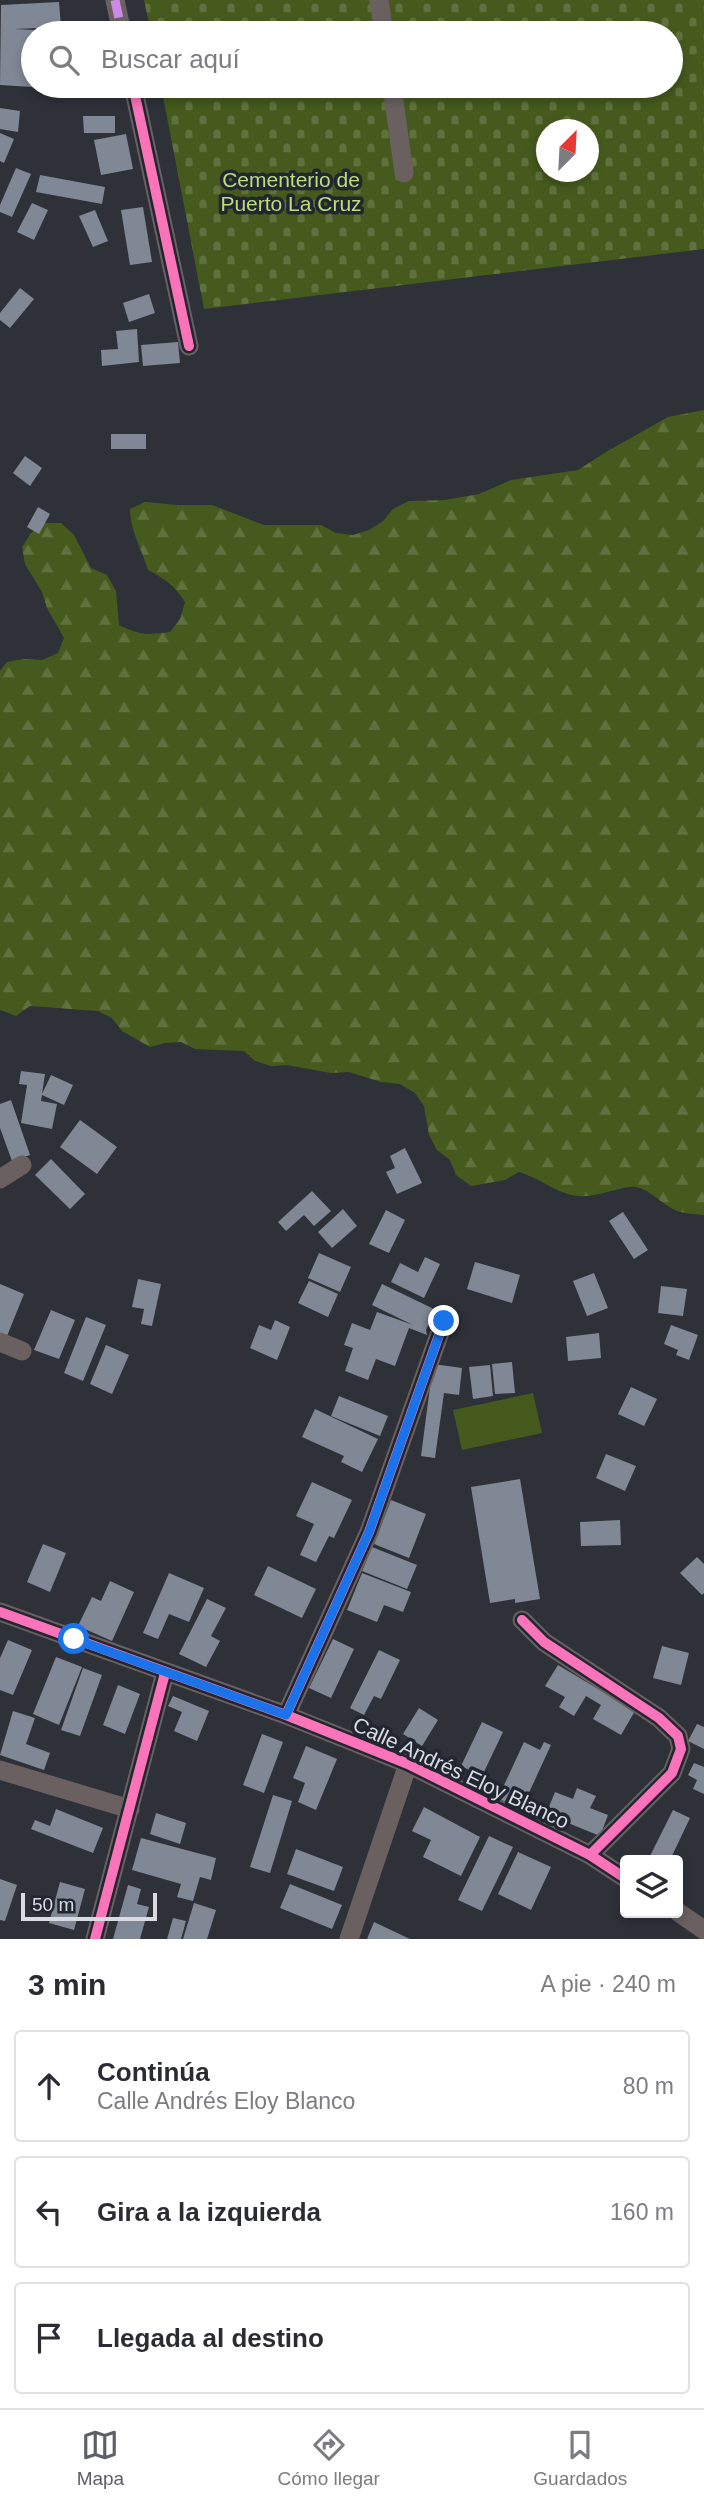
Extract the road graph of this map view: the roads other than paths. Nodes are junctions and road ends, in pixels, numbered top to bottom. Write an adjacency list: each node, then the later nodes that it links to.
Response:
1 (115, 0): 3 (street)
2 (379, 0): 4 (street)
3 (119, 21)
4 (382, 21)
5 (136, 98): 8 (street)
6 (393, 98): 7 (street)
7 (404, 173)
8 (189, 346)
9 (22, 1165): 10 (street)
10 (0, 1179)
11 (444, 1321): 17 (street)
12 (0, 1342): 13 (street)
13 (22, 1351)
14 (0, 1612): 16 (street, Calle Andrés Eloy Blanco)
15 (522, 1620): 21 (street)
16 (165, 1673): 17 (street, Calle Andrés Eloy Blanco); 20 (street)
17 (286, 1715): 18 (street, Calle Andrés Eloy Blanco)
18 (408, 1764): 21 (street, Calle Andrés Eloy Blanco); 26 (street)
19 (0, 1770): 20 (street)
20 (130, 1809): 25 (street)
21 (590, 1854): 22 (street, Calle Andrés Eloy Blanco)
22 (620, 1875)
23 (683, 1915): 24 (street)
24 (704, 1930)
25 (95, 1939)
26 (349, 1939)

